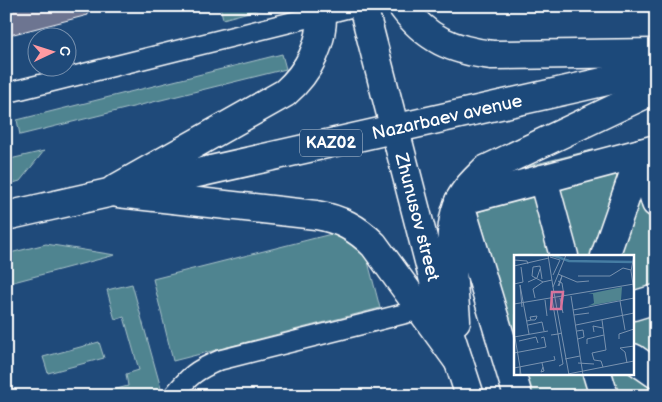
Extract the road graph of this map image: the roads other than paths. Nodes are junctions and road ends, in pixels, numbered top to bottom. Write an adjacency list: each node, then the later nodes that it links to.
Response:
1 (356, 6): 4 (lane)
2 (363, 6): 9 (main road, Zhunusov street)
3 (402, 6): 5 (main road)
4 (322, 10): 8 (lane); 12 (main road)
5 (656, 53)
6 (656, 70): 9 (main road, Nazarbaev avenue / KАZ02)
7 (656, 90): 13 (main road)
8 (6, 93)
9 (394, 128): 12 (main road, Nazarbaev avenue / KАZ02); 20 (main road, Zhunusov street)
10 (651, 154): 11 (main road); 14 (main road); 17 (main road)
11 (543, 178): 13 (main road); 16 (main road)
12 (110, 192): 15 (main road, Nazarbaev avenue / KАZ02); 20 (main road)
13 (467, 199): 21 (main road); 23 (main road)
14 (656, 203)
15 (6, 216)
16 (564, 255)
17 (605, 255)
18 (656, 299): 19 (main road)
19 (634, 306)
20 (430, 307): 23 (main road); 28 (lane)
21 (509, 342): 24 (main road)
22 (634, 359): 27 (main road)
23 (459, 362): 29 (main road)
24 (514, 372)
25 (514, 374): 30 (main road)
26 (598, 374): 31 (main road)
27 (656, 374)
28 (172, 396)
29 (470, 396)
30 (518, 396)
31 (604, 396)

